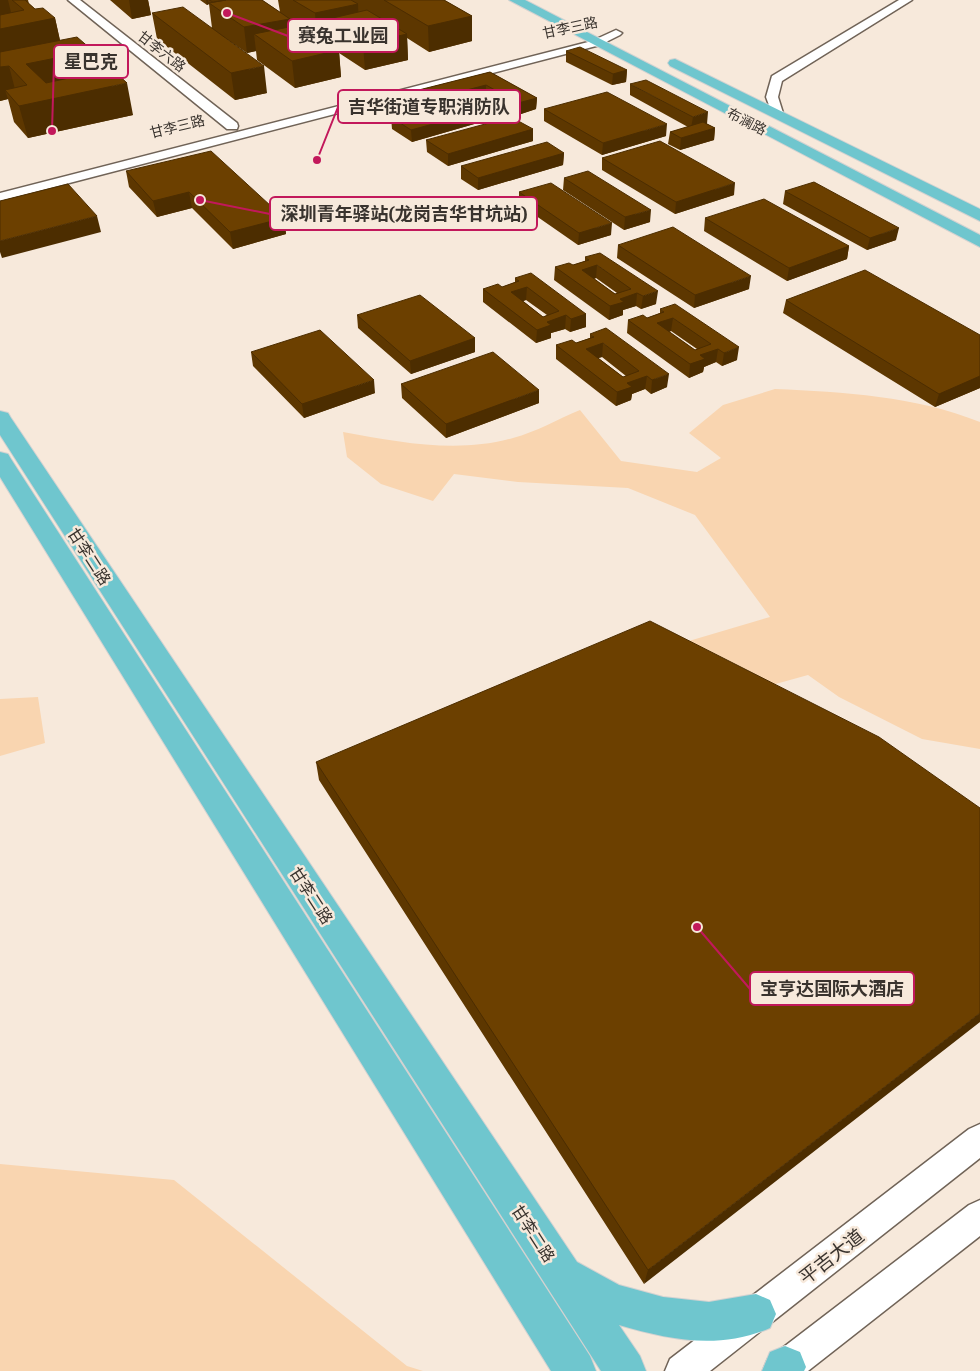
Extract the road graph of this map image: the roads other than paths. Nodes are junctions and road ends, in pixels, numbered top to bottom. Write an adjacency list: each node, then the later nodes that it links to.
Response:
1 (72, 0): 9 (street, 甘李六路)
2 (515, 0): 6 (main road, 布澜路)
3 (908, 0): 8 (street)
4 (599, 25): 5 (main road)
5 (622, 36): 6 (street, 甘李三路)
6 (590, 40): 10 (street, 甘李三路); 11 (street, 甘李三路); 13 (main road, 布澜路)
7 (662, 56): 8 (main road, 布澜路)
8 (777, 113): 12 (main road, 布澜路)
9 (232, 126)
10 (0, 187)
11 (0, 197)
12 (980, 216)
13 (980, 242)
14 (0, 418): 18 (main road, 甘李二路)
15 (0, 459): 21 (main road, 甘李二路)
16 (980, 1139): 19 (street, 平吉大道)
17 (980, 1216): 20 (street)
18 (562, 1276): 19 (main road); 22 (main road, 甘李二路)
19 (756, 1314): 23 (street, 平吉大道)
20 (782, 1370)
21 (574, 1371)
22 (625, 1371)
23 (682, 1371)

